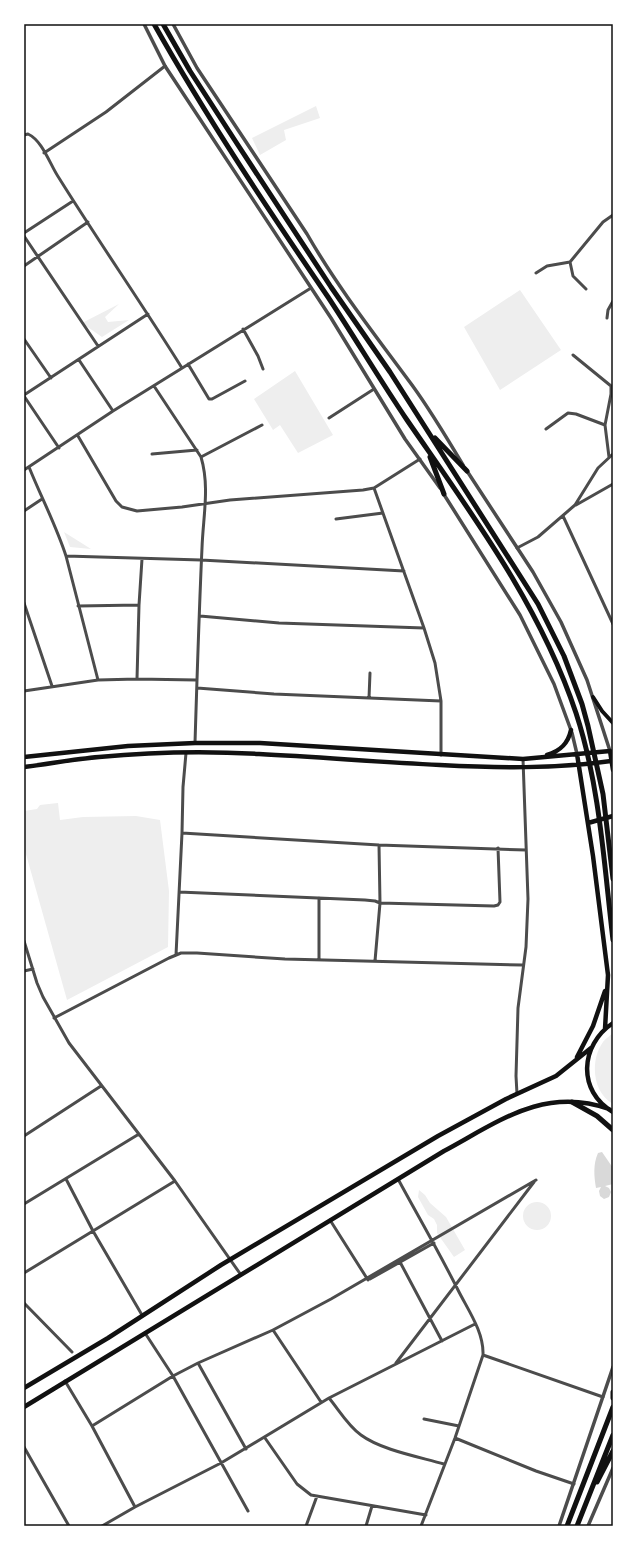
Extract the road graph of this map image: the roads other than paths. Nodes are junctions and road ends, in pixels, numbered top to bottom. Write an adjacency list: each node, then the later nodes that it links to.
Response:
1 (144, 24): 5 (street)
2 (154, 24): 43 (highway)
3 (163, 24): 41 (highway)
4 (172, 24): 53 (street)
5 (165, 66): 7 (street); 17 (street)
6 (24, 135): 7 (street)
7 (44, 152): 8 (street)
8 (73, 201): 10 (street); 11 (street)
9 (613, 215): 14 (street)
10 (88, 222): 13 (street); 20 (street)
11 (24, 233)
12 (24, 236): 13 (street)
13 (38, 257): 15 (street); 24 (street)
14 (570, 262): 16 (street); 18 (street)
15 (24, 266)
16 (536, 273)
17 (311, 288): 22 (street); 34 (street)
18 (586, 289)
19 (613, 301): 21 (street)
20 (148, 314): 24 (street); 28 (street)
21 (607, 318)
22 (243, 329): 27 (street); 29 (street)
23 (24, 339): 30 (street)
24 (98, 346): 26 (street)
25 (573, 355): 33 (street)
26 (79, 360): 30 (street); 36 (street)
27 (188, 364): 28 (street); 31 (street)
28 (182, 368): 32 (street)
29 (263, 369)
30 (50, 378): 35 (street)
31 (245, 381)
32 (154, 386): 36 (street); 45 (street)
33 (612, 386): 39 (street)
34 (374, 389): 37 (street); 50 (street)
35 (24, 396): 44 (street)
36 (113, 412): 42 (street)
37 (329, 418)
38 (262, 425): 48 (street)
39 (605, 425): 40 (street); 49 (street)
40 (546, 429)
41 (427, 430): 53 (highway); 110 (highway)
42 (78, 436): 44 (street); 58 (street)
43 (425, 445): 56 (highway); 114 (highway)
44 (59, 448): 51 (street)
45 (197, 450): 46 (street); 48 (street)
46 (152, 454)
47 (613, 454): 49 (street)
48 (201, 457): 58 (street)
49 (609, 457): 59 (street)
50 (420, 459): 55 (street); 56 (street)
51 (29, 467): 52 (street); 57 (street)
52 (24, 470)
53 (467, 471): 64 (street)
54 (613, 484): 59 (street)
55 (374, 488): 58 (street); 61 (street)
56 (444, 494): 86 (street)
57 (42, 499): 60 (street); 65 (street)
58 (206, 502): 67 (street)
59 (575, 506): 62 (street)
60 (24, 511)
61 (383, 513): 63 (street); 68 (street)
62 (563, 516): 64 (street); 73 (street)
63 (336, 519)
64 (517, 548): 82 (street)
65 (66, 556): 66 (street); 71 (street)
66 (142, 559): 67 (street); 70 (street)
67 (201, 560): 68 (street); 72 (street)
68 (404, 571): 74 (street)
69 (24, 604): 79 (street)
70 (139, 605): 71 (street); 76 (street)
71 (78, 606): 77 (street)
72 (200, 616): 74 (street); 78 (street)
73 (613, 624)
74 (424, 628): 84 (street)
75 (370, 673): 83 (street)
76 (137, 679): 77 (street); 78 (street)
77 (98, 680): 79 (street)
78 (196, 680): 80 (street)
79 (52, 686): 81 (street)
80 (197, 688): 83 (street); 87 (street)
81 (24, 691)
82 (593, 697): 85 (main road); 89 (street)
83 (369, 698): 84 (street)
84 (442, 701): 93 (street)
85 (613, 723)
86 (571, 730): 92 (street); 96 (main road)
87 (196, 743): 88 (main road); 94 (main road)
88 (260, 743): 91 (main road); 93 (main road)
89 (611, 751): 92 (main road); 98 (main road)
90 (186, 752): 91 (main road); 100 (main road); 106 (street)
91 (258, 754): 101 (main road)
92 (577, 754): 96 (main road); 99 (main road)
93 (441, 755): 95 (main road)
94 (24, 757)
95 (493, 757): 97 (main road); 101 (main road)
96 (538, 758): 97 (main road)
97 (523, 759): 102 (street)
98 (612, 761): 99 (main road); 103 (main road)
99 (580, 766): 102 (main road); 105 (main road)
100 (24, 767)
101 (492, 767): 102 (main road)
102 (523, 768): 109 (street)
103 (613, 770)
104 (613, 816): 105 (main road)
105 (588, 823): 122 (main road)
106 (182, 833): 107 (street); 111 (street)
107 (379, 846): 108 (street); 113 (street)
108 (498, 848): 109 (street); 113 (street)
109 (526, 850): 119 (street)
110 (613, 879)
111 (179, 892): 112 (street); 116 (street)
112 (319, 898): 113 (street); 117 (street)
113 (380, 904): 118 (street)
114 (613, 940)
115 (24, 941): 120 (street)
116 (176, 955): 117 (street); 123 (street)
117 (319, 960): 118 (street)
118 (375, 960): 119 (street)
119 (522, 965): 129 (street)
120 (33, 969): 121 (street); 123 (street)
121 (24, 971)
122 (608, 975): 125 (main road); 127 (main road)
123 (54, 1018): 128 (street)
124 (613, 1023): 125 (main road)
125 (605, 1029): 126 (main road)
126 (591, 1048): 127 (main road); 131 (main road)
127 (575, 1060): 129 (main road)
128 (101, 1086): 133 (street); 134 (street)
129 (517, 1094): 143 (main road)
130 (572, 1102): 131 (main road); 132 (highway); 136 (main road)
131 (611, 1110)
132 (613, 1130)
133 (139, 1134): 135 (street); 138 (street)
134 (24, 1136)
135 (66, 1179): 139 (street); 141 (street)
136 (398, 1179): 140 (main road); 142 (street)
137 (536, 1180): 147 (street); 151 (street); 157 (street)
138 (175, 1181): 141 (street); 143 (street)
139 (24, 1204)
140 (330, 1220): 146 (main road); 147 (street)
141 (93, 1231): 145 (street); 149 (street)
142 (434, 1243): 144 (street); 150 (street)
143 (231, 1259): 146 (street); 149 (main road)
144 (400, 1262): 147 (street); 153 (street)
145 (24, 1272)
146 (242, 1275): 152 (main road)
147 (368, 1280)
148 (24, 1303): 154 (street)
149 (142, 1315): 161 (main road)
150 (475, 1324): 153 (street); 155 (street)
151 (273, 1330): 156 (street); 166 (street)
152 (145, 1333): 159 (street); 160 (main road)
153 (442, 1341): 157 (street)
154 (72, 1352)
155 (483, 1355): 163 (street); 171 (street)
156 (198, 1363): 159 (street); 176 (street)
157 (394, 1365): 164 (street)
158 (613, 1367): 163 (street)
159 (173, 1376): 170 (street); 179 (street)
160 (65, 1381): 167 (main road); 170 (street)
161 (24, 1388)
162 (613, 1392): 165 (highway)
163 (603, 1397): 182 (street)
164 (329, 1398): 166 (street); 180 (street)
165 (613, 1398)
166 (322, 1402): 173 (street)
167 (24, 1407)
168 (613, 1407): 195 (highway)
169 (424, 1419): 171 (street)
170 (92, 1426): 186 (street)
171 (459, 1426): 174 (street)
172 (613, 1435): 183 (highway)
173 (265, 1438): 176 (street); 184 (street)
174 (455, 1438): 180 (street); 182 (street)
175 (24, 1447): 177 (street)
176 (246, 1449): 179 (street)
177 (25, 1451): 189 (street)
178 (613, 1451): 183 (highway)
179 (221, 1464): 186 (street); 187 (street)
180 (444, 1464): 188 (street)
181 (613, 1468): 197 (street)
182 (574, 1484): 194 (street)
183 (590, 1491): 196 (highway)
184 (317, 1496): 185 (street); 191 (street)
185 (372, 1506): 188 (street); 192 (street)
186 (135, 1507): 190 (street)
187 (248, 1511)
188 (426, 1515): 193 (street)
189 (69, 1526)
190 (102, 1526)
191 (306, 1526)
192 (366, 1526)
193 (421, 1526)
194 (559, 1526)
195 (567, 1526)
196 (577, 1526)
197 (588, 1526)

